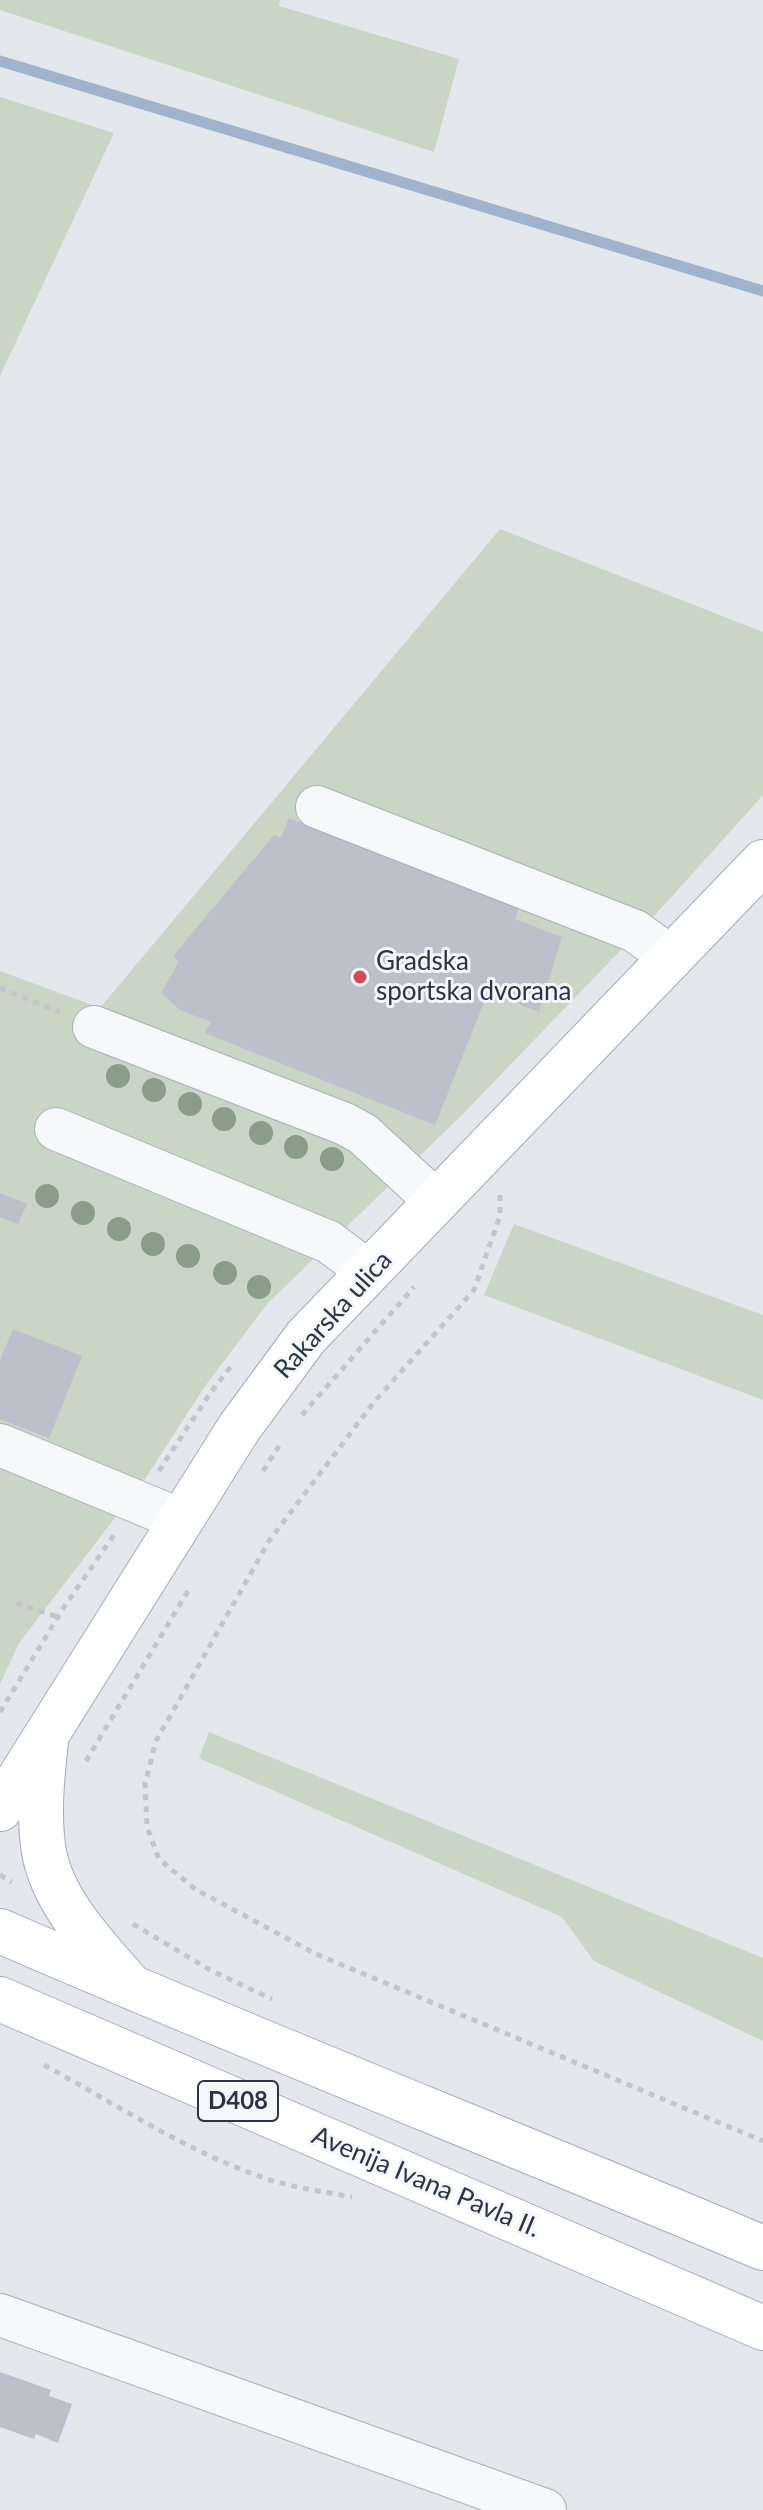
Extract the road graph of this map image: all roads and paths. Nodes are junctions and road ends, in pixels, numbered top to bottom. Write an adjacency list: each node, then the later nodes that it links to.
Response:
1 (317, 807): 3 (lane)
2 (763, 862): 3 (main road, Rakarska ulica)
3 (672, 958): 7 (main road, Rakarska ulica)
4 (0, 988): 5 (path)
5 (94, 1027): 8 (lane)
6 (56, 1129): 9 (lane)
7 (498, 1138): 8 (main road, Rakarska ulica); 26 (path)
8 (437, 1202): 9 (main road, Rakarska ulica)
9 (369, 1272): 15 (main road, Rakarska ulica)
10 (422, 1278): 11 (path)
11 (301, 1417)
12 (282, 1441): 14 (path)
13 (0, 1445): 15 (lane)
14 (257, 1481)
15 (181, 1520): 19 (main road, Rakarska ulica)
16 (191, 1586): 20 (path)
17 (16, 1603): 18 (path)
18 (58, 1617)
19 (47, 1734): 21 (main road, Rakarska ulica); 23 (main road)
20 (81, 1772)
21 (0, 1809)
22 (0, 1931): 23 (main road, D408)
23 (134, 1989): 28 (main road, D408)
24 (0, 1999): 30 (main road, Avenija Ivana Pavla II. / D408)
25 (41, 2063): 27 (path)
26 (763, 2141)
27 (359, 2199)
28 (763, 2248)
29 (0, 2315): 31 (lane)
30 (763, 2328)
31 (545, 2510)

